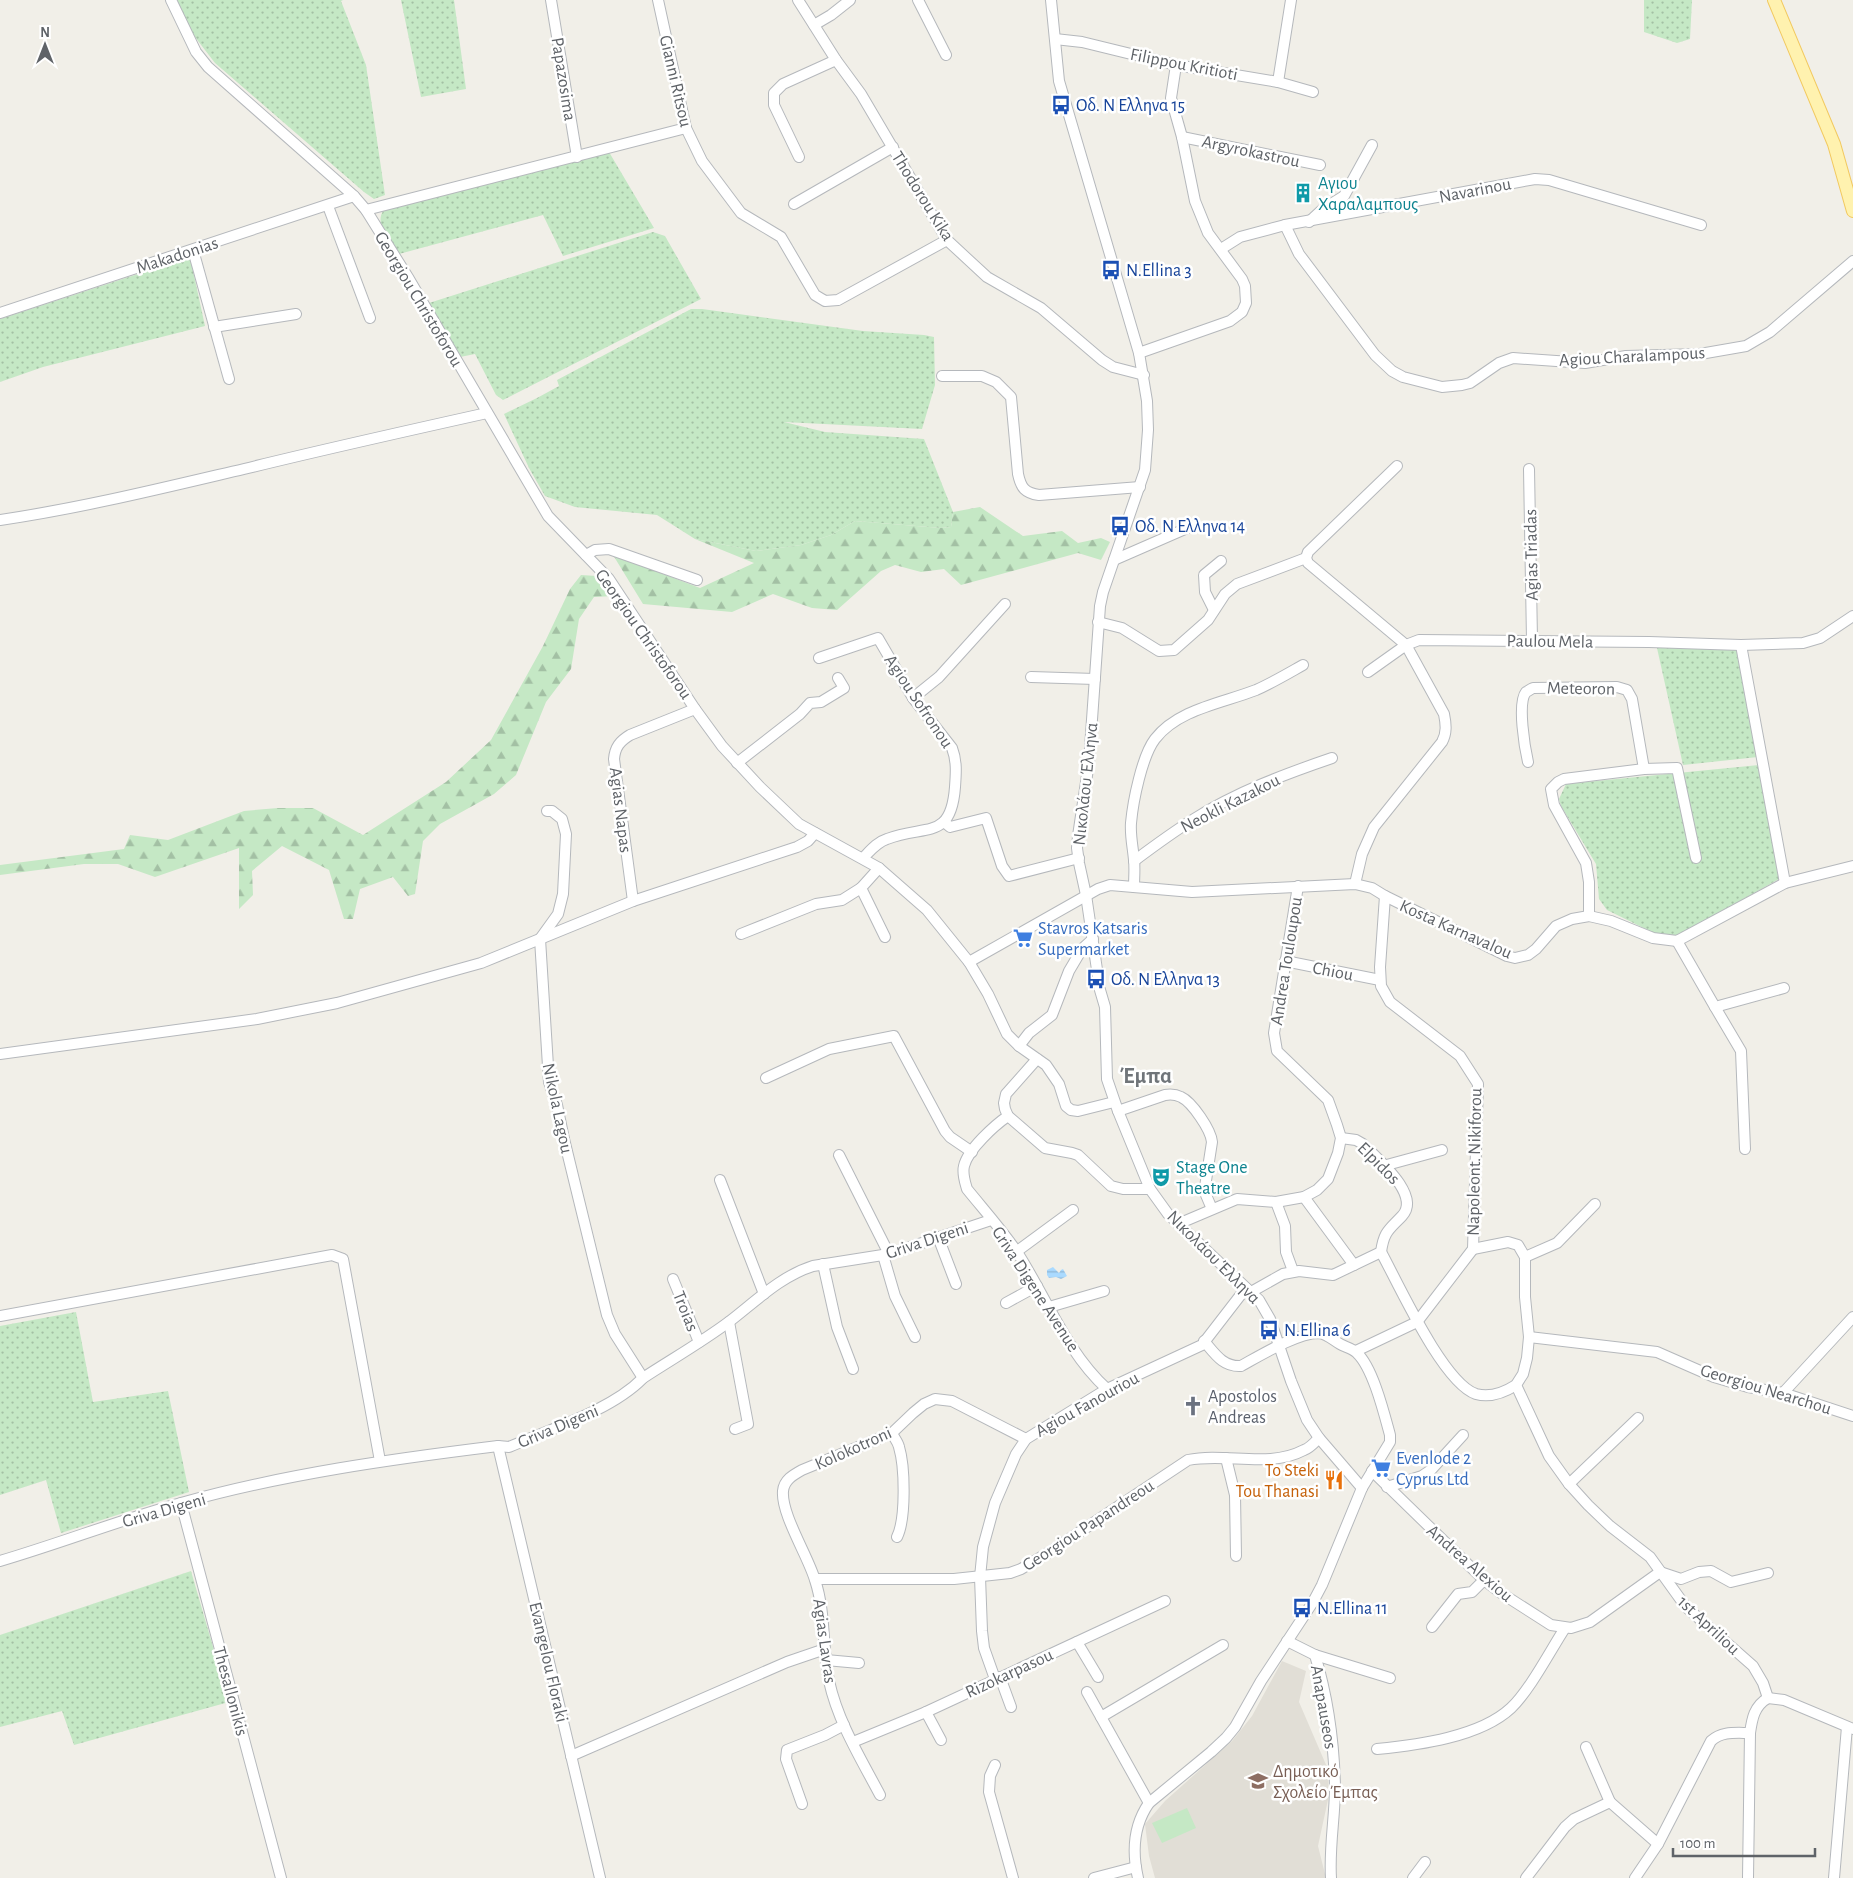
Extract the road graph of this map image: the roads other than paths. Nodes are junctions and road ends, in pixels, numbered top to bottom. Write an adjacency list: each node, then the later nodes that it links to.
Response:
1 (171, 0): 24 (street, Georgiou Christoforou)
2 (551, 0): 21 (street, Papazosima)
3 (658, 0): 17 (street, Gianni Ritsou)
4 (798, 0): 10 (street, Thodorou Kika)
5 (850, 0): 10 (street)
6 (918, 0): 12 (street)
7 (1051, 0): 11 (street, Νικολάου Έλληνα)
8 (1290, 0): 15 (street)
9 (1774, 0): 29 (main road)
10 (814, 25): 13 (street, Thodorou Kika)
11 (1055, 39): 14 (street, Filippou Kritioti); 42 (street, Νικολάου Έλληνα)
12 (946, 55)
13 (836, 60): 20 (street, Thodorou Kika); 22 (street)
14 (1176, 65): 15 (street, Filippou Kritioti); 18 (street)
15 (1278, 82): 16 (street, Filippou Kritioti)
16 (1312, 92)
17 (686, 128): 21 (street); 34 (street, Gianni Ritsou)
18 (1182, 137): 23 (street, Argyrokastrou); 35 (street)
19 (1372, 145): 25 (street)
20 (892, 147): 26 (street); 34 (street, Thodorou Kika)
21 (577, 157): 28 (street)
22 (799, 157)
23 (1320, 165)
24 (354, 196): 27 (street, Makadonias); 28 (street, Georgiou Christoforou)
25 (1344, 196): 30 (street); 31 (street)
26 (794, 204)
27 (328, 206): 36 (street, Makadonias); 40 (street)
28 (366, 210): 46 (street, Georgiou Christoforou)
29 (1853, 211)
30 (1349, 214): 31 (street, Navarinou); 32 (street, Navarinou)
31 (1309, 222): 33 (street, Navarinou)
32 (1701, 225)
33 (1285, 226): 35 (street, Navarinou); 37 (street, Agiou Charalampous)
34 (947, 240): 43 (street, Thodorou Kika)
35 (1220, 249): 42 (street)
36 (193, 250): 38 (street, Makadonias); 41 (street)
37 (1853, 261)
38 (0, 313)
39 (296, 314): 41 (street)
40 (370, 318)
41 (214, 327): 45 (street)
42 (1139, 353): 43 (street, Νικολάου Έλληνα)
43 (1144, 375): 49 (street, Νικολάου Έλληνα)
44 (942, 376): 49 (street)
45 (229, 379)
46 (487, 414): 50 (street); 52 (street, Georgiou Christoforou)
47 (1396, 466): 53 (street)
48 (1529, 469): 61 (street, Agias Triadas)
49 (1140, 487): 54 (street, Νικολάου Έλληνα)
50 (0, 520)
51 (1192, 526): 54 (street)
52 (586, 555): 56 (street); 71 (street, Georgiou Christoforou)
53 (1306, 558): 58 (street); 62 (street)
54 (1114, 560): 60 (street, Νικολάου Έλληνα)
55 (1220, 561): 58 (street)
56 (697, 580)
57 (1004, 604): 70 (street)
58 (1214, 610): 60 (street)
59 (1853, 616): 63 (street, Paulou Mela)
60 (1098, 622): 69 (street, Νικολάου Έλληνα)
61 (1532, 640): 62 (street, Paulou Mela); 63 (street, Paulou Mela)
62 (1406, 645): 66 (street, Paulou Mela); 86 (street)
63 (1741, 645): 85 (street)
64 (819, 658): 70 (street, Agiou Sofronou)
65 (1303, 665): 82 (street)
66 (1368, 672)
67 (838, 678): 74 (street)
68 (1031, 678): 69 (street)
69 (1095, 679): 80 (street, Νικολάου Έλληνα)
70 (913, 698): 77 (street, Agiou Sofronou)
71 (695, 709): 74 (street, Georgiou Christoforou); 92 (street, Agias Napas)
72 (1332, 758): 82 (street, Neokli Kazakou)
73 (1528, 762): 75 (street, Meteoron)
74 (737, 763): 78 (street, Georgiou Christoforou)
75 (1644, 769): 81 (street); 93 (street)
76 (547, 811): 96 (street)
77 (944, 822): 79 (street); 80 (street)
78 (814, 833): 79 (street, Georgiou Christoforou); 92 (street)
79 (863, 858): 84 (street, Georgiou Christoforou)
80 (1079, 858): 90 (street, Νικολάου Έλληνα)
81 (1696, 858)
82 (1134, 861): 88 (street)
83 (1853, 866): 85 (street)
84 (879, 868): 89 (street); 100 (street, Georgiou Christoforou)
85 (1785, 883): 98 (street)
86 (1355, 884): 87 (street, Kosta Karnavalou); 91 (street, Kosta Karnavalou)
87 (1298, 886): 88 (street, Kosta Karnavalou); 99 (street, Andrea Touloupou)
88 (1134, 887): 90 (street, Kosta Karnavalou)
89 (861, 888): 94 (street); 95 (street)
90 (1086, 895): 97 (street, Νικολάου Έλληνα); 100 (street, Kosta Karnavalou)
91 (1385, 896): 93 (street, Kosta Karnavalou); 101 (street, Napoleont. Nikiforou)
92 (633, 901): 96 (street)
93 (1589, 916): 98 (street, Kosta Karnavalou)
94 (741, 934)
95 (885, 937)
96 (540, 939): 105 (street); 153 (street, Nikola Lagou)
97 (1093, 939): 104 (street); 108 (street, Νικολάου Έλληνα)
98 (1676, 941): 103 (street)
99 (1285, 961): 101 (street, Chiou); 110 (street, Andrea Touloupou)
100 (968, 962): 104 (street, Georgiou Christoforou)
101 (1380, 980): 126 (street, Napoleont. Nikiforou)
102 (1784, 988): 103 (street)
103 (1715, 1007): 111 (street)
104 (1019, 1046): 106 (street, Georgiou Christoforou)
105 (0, 1054)
106 (1037, 1058): 108 (street, Georgiou Christoforou); 109 (street)
107 (766, 1078): 113 (street)
108 (1116, 1107): 117 (street, Νικολάου Έλληνα); 121 (street)
109 (1008, 1116): 113 (street, Griva Digene Avenue); 117 (street)
110 (1341, 1138): 115 (street, Elpidos); 118 (street)
111 (1746, 1149)
112 (1442, 1150): 115 (street)
113 (972, 1152): 123 (street, Griva Digene Avenue)
114 (839, 1155): 129 (street)
115 (1383, 1166): 128 (street, Elpidos)
116 (720, 1180): 139 (street)
117 (1150, 1189): 124 (street, Νικολάου Έλληνα)
118 (1304, 1196): 119 (street); 132 (street)
119 (1276, 1202): 121 (street); 133 (street)
120 (1595, 1204): 130 (street)
121 (1212, 1209): 124 (street)
122 (1073, 1210): 127 (street)
123 (991, 1220): 125 (street, Griva Digeni); 127 (street, Griva Digene Avenue)
124 (1178, 1224): 137 (street, Νικολάου Έλληνα)
125 (938, 1238): 129 (street, Griva Digeni); 135 (street)
126 (1473, 1249): 130 (street); 145 (street, Napoleont. Nikiforou)
127 (1016, 1252): 136 (street, Griva Digene Avenue)
128 (1382, 1252): 132 (street); 145 (street)
129 (886, 1254): 131 (street, Griva Digeni); 146 (street)
130 (1525, 1257): 147 (street)
131 (823, 1264): 139 (street, Griva Digeni); 152 (street)
132 (1354, 1265): 133 (street)
133 (1293, 1271): 137 (street)
134 (673, 1279): 149 (street, Troias)
135 (956, 1284)
136 (1037, 1286): 140 (street); 141 (street, Griva Digene Avenue)
137 (1249, 1290): 148 (street, Agiou Fanouriou); 150 (street, Νικολάου Έλληνα)
138 (1104, 1291): 141 (street)
139 (764, 1294): 144 (street, Griva Digeni)
140 (1006, 1303)
141 (1049, 1307): 155 (street, Griva Digene Avenue)
142 (0, 1316): 166 (street)
143 (1853, 1317): 156 (street)
144 (729, 1322): 149 (street, Griva Digeni); 159 (street)
145 (1417, 1322): 151 (street, Napoleont. Nikiforou); 154 (street)
146 (915, 1337)
147 (1529, 1337): 154 (street); 156 (street, Georgiou Nearchou)
148 (1204, 1341): 150 (street); 155 (street, Agiou Fanouriou)
149 (699, 1342): 153 (street, Griva Digeni)
150 (1279, 1346): 151 (street); 162 (street, Νικολάου Έλληνα)
151 (1356, 1351): 167 (street)
152 (853, 1369)
153 (643, 1378): 164 (street, Griva Digeni)
154 (1516, 1385): 169 (street, 1st Apriliou)
155 (1107, 1389): 163 (street, Agiou Fanouriou)
156 (1783, 1393): 157 (street, Georgiou Nearchou)
157 (1853, 1416)
158 (1638, 1418): 169 (street)
159 (735, 1429)
160 (892, 1433): 163 (street, Kolokotroni); 168 (street, Kolokotroni); 173 (street)
161 (1463, 1435): 170 (street)
162 (1320, 1438): 165 (street, Georgiou Papandreou); 171 (street, Νικολάου Έλληνα)
163 (1026, 1439): 178 (street, Agiou Fanouriou)
164 (498, 1446): 166 (street, Griva Digeni); 206 (street, Evangelou Floraki)
165 (1226, 1458): 174 (street); 178 (street, Georgiou Papandreou)
166 (380, 1462): 172 (street, Griva Digeni)
167 (1372, 1471): 170 (street, Andrea Alexiou); 171 (street)
168 (785, 1483): 179 (street, Agias Lavras)
169 (1569, 1484): 176 (street, 1st Apriliou)
170 (1387, 1486): 180 (street, Andrea Alexiou)
171 (1362, 1488): 184 (street)
172 (181, 1503): 175 (street, Griva Digeni); 215 (street, Thesallonikis)
173 (897, 1537)
174 (1236, 1556)
175 (0, 1560)
176 (1660, 1572): 177 (street); 183 (street); 195 (street, 1st Apriliou)
177 (1768, 1574)
178 (980, 1577): 179 (street, Georgiou Papandreou); 192 (street, Agiou Fanouriou)
179 (815, 1579): 187 (street, Agias Lavras)
180 (1484, 1580): 182 (street); 183 (street, Andrea Alexiou)
181 (1165, 1601): 185 (street, Rizokarpasou)
182 (1432, 1627)
183 (1564, 1628): 205 (street)
184 (1287, 1641): 188 (street); 210 (street)
185 (1077, 1642): 191 (street); 192 (street, Rizokarpasou)
186 (1223, 1645): 198 (street)
187 (825, 1649): 189 (street, Agias Lavras); 206 (street)
188 (1315, 1655): 193 (street); 220 (street, Anapauseos)
189 (826, 1660): 190 (street); 199 (street, Agias Lavras)
190 (859, 1663)
191 (1098, 1677)
192 (998, 1678): 196 (street, Agiou Fanouriou); 197 (street, Rizokarpasou)
193 (1390, 1678)
194 (1087, 1692): 198 (street)
195 (1768, 1698): 200 (street); 201 (street)
196 (1011, 1707)
197 (926, 1712): 202 (street); 203 (street, Rizokarpasou)
198 (1101, 1717): 210 (street)
199 (844, 1725): 203 (street, Agias Lavras); 211 (street)
200 (1850, 1728): 225 (street)
201 (1750, 1733): 212 (street); 224 (street)
202 (940, 1740)
203 (853, 1742): 208 (street, Agias Lavras)
204 (1586, 1747): 209 (street)
205 (1377, 1749)
206 (571, 1756): 216 (street, Evangelou Floraki)
207 (995, 1765): 217 (street)
208 (880, 1795)
209 (1610, 1802): 212 (street); 222 (street)
210 (1149, 1803): 214 (street)
211 (802, 1804)
212 (1658, 1844): 223 (street)
213 (1425, 1862): 221 (street)
214 (1136, 1867): 218 (street); 219 (street)
215 (281, 1878)
216 (600, 1878)
217 (1013, 1878)
218 (1094, 1878)
219 (1138, 1878)
220 (1331, 1878)
221 (1413, 1878)
222 (1526, 1878)
223 (1634, 1878)
224 (1748, 1878)
225 (1834, 1878)

